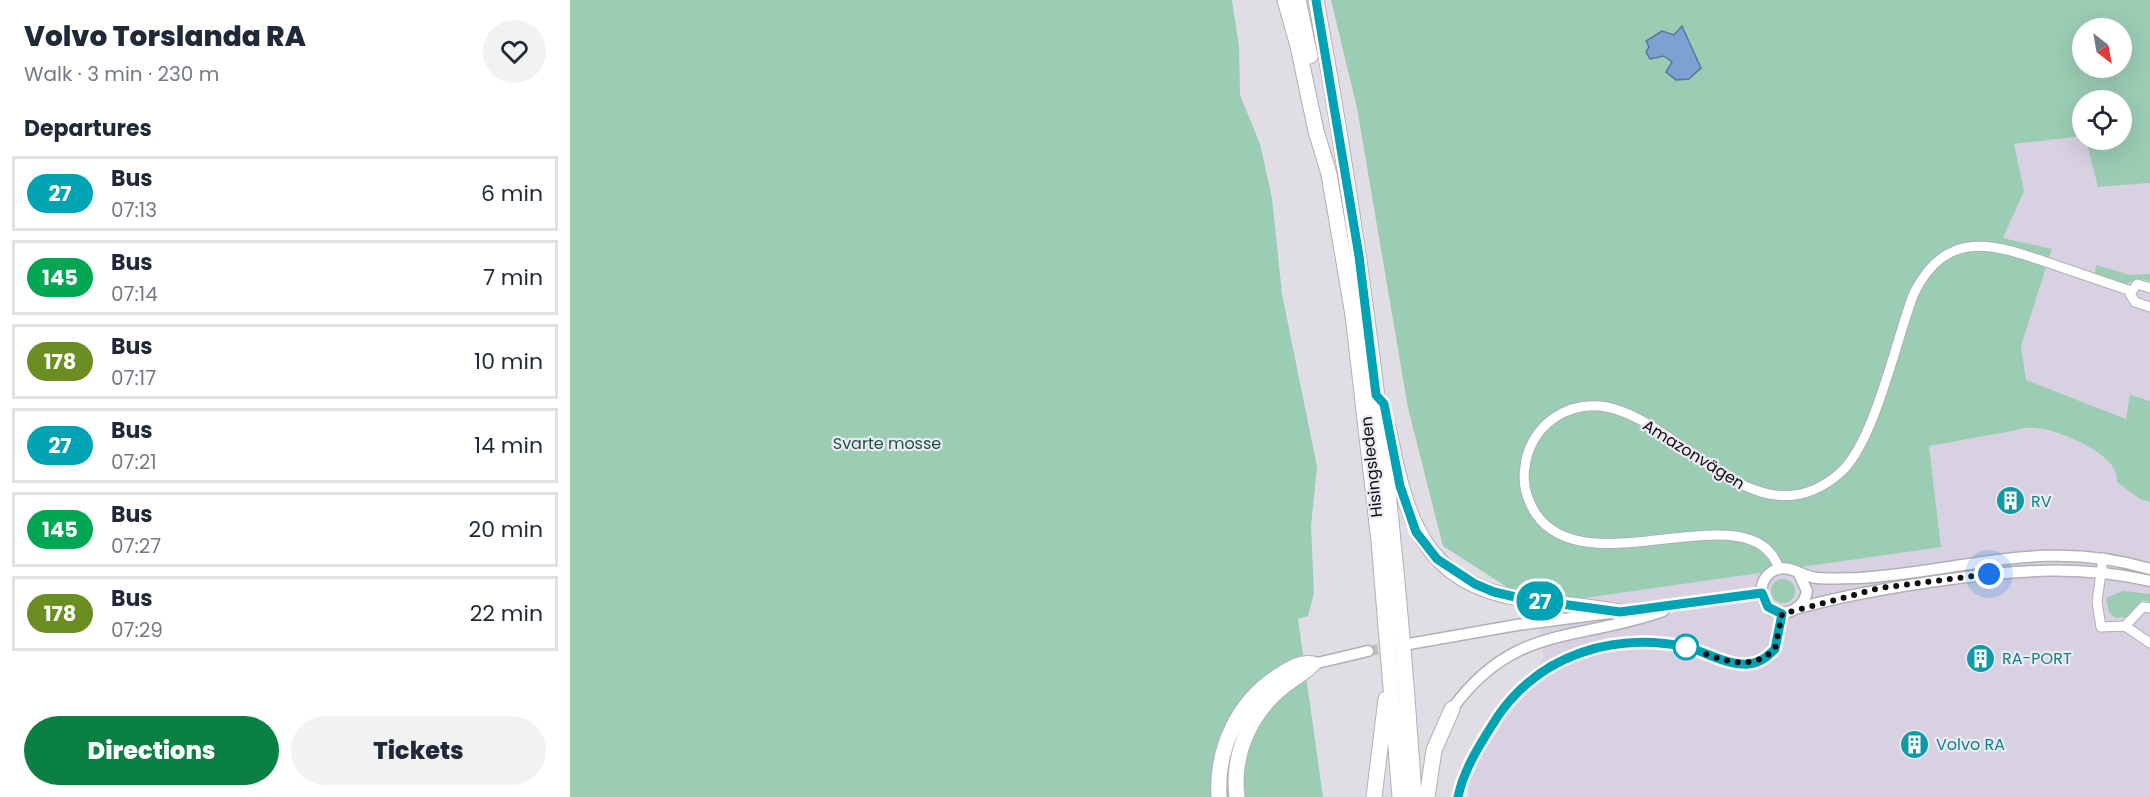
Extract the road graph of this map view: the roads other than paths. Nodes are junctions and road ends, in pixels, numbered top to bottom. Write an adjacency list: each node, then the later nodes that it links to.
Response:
1 (1285, 0): 6 (highway, Hisingsleden)
2 (1298, 0): 6 (highway)
3 (1307, 0): 5 (highway)
4 (1316, 0): 5 (highway, Hisingsleden)
5 (1329, 66): 10 (highway, Hisingsleden)
6 (1329, 174): 28 (highway, Hisingsleden)
7 (2150, 288): 8 (street, Amazonvägen)
8 (2131, 291): 9 (street, Amazonvägen); 12 (street, Amazonvägen)
9 (2150, 307)
10 (1376, 395): 21 (highway); 34 (highway, Hisingsleden)
11 (2103, 558): 13 (street); 14 (street); 15 (street)
12 (1779, 569): 15 (street); 17 (street)
13 (2150, 569)
14 (2100, 572): 16 (street); 19 (street); 23 (street)
15 (1799, 574): 19 (street)
16 (2150, 581)
17 (1762, 593): 18 (street); 22 (street)
18 (1686, 603): 21 (street); 29 (street)
19 (1799, 608): 22 (street)
20 (2150, 608): 23 (street)
21 (1620, 612): 25 (street)
22 (1782, 614): 36 (street)
23 (2125, 626): 24 (street)
24 (2150, 642)
25 (1409, 644)
26 (1368, 651): 27 (street)
27 (1313, 664): 30 (highway); 31 (highway)
28 (1390, 666): 32 (highway); 33 (highway, Hisingsleden)
29 (1452, 710): 35 (highway)
30 (1219, 797)
31 (1237, 797)
32 (1374, 797)
33 (1400, 797)
34 (1414, 797)
35 (1428, 797)
36 (1458, 797)

